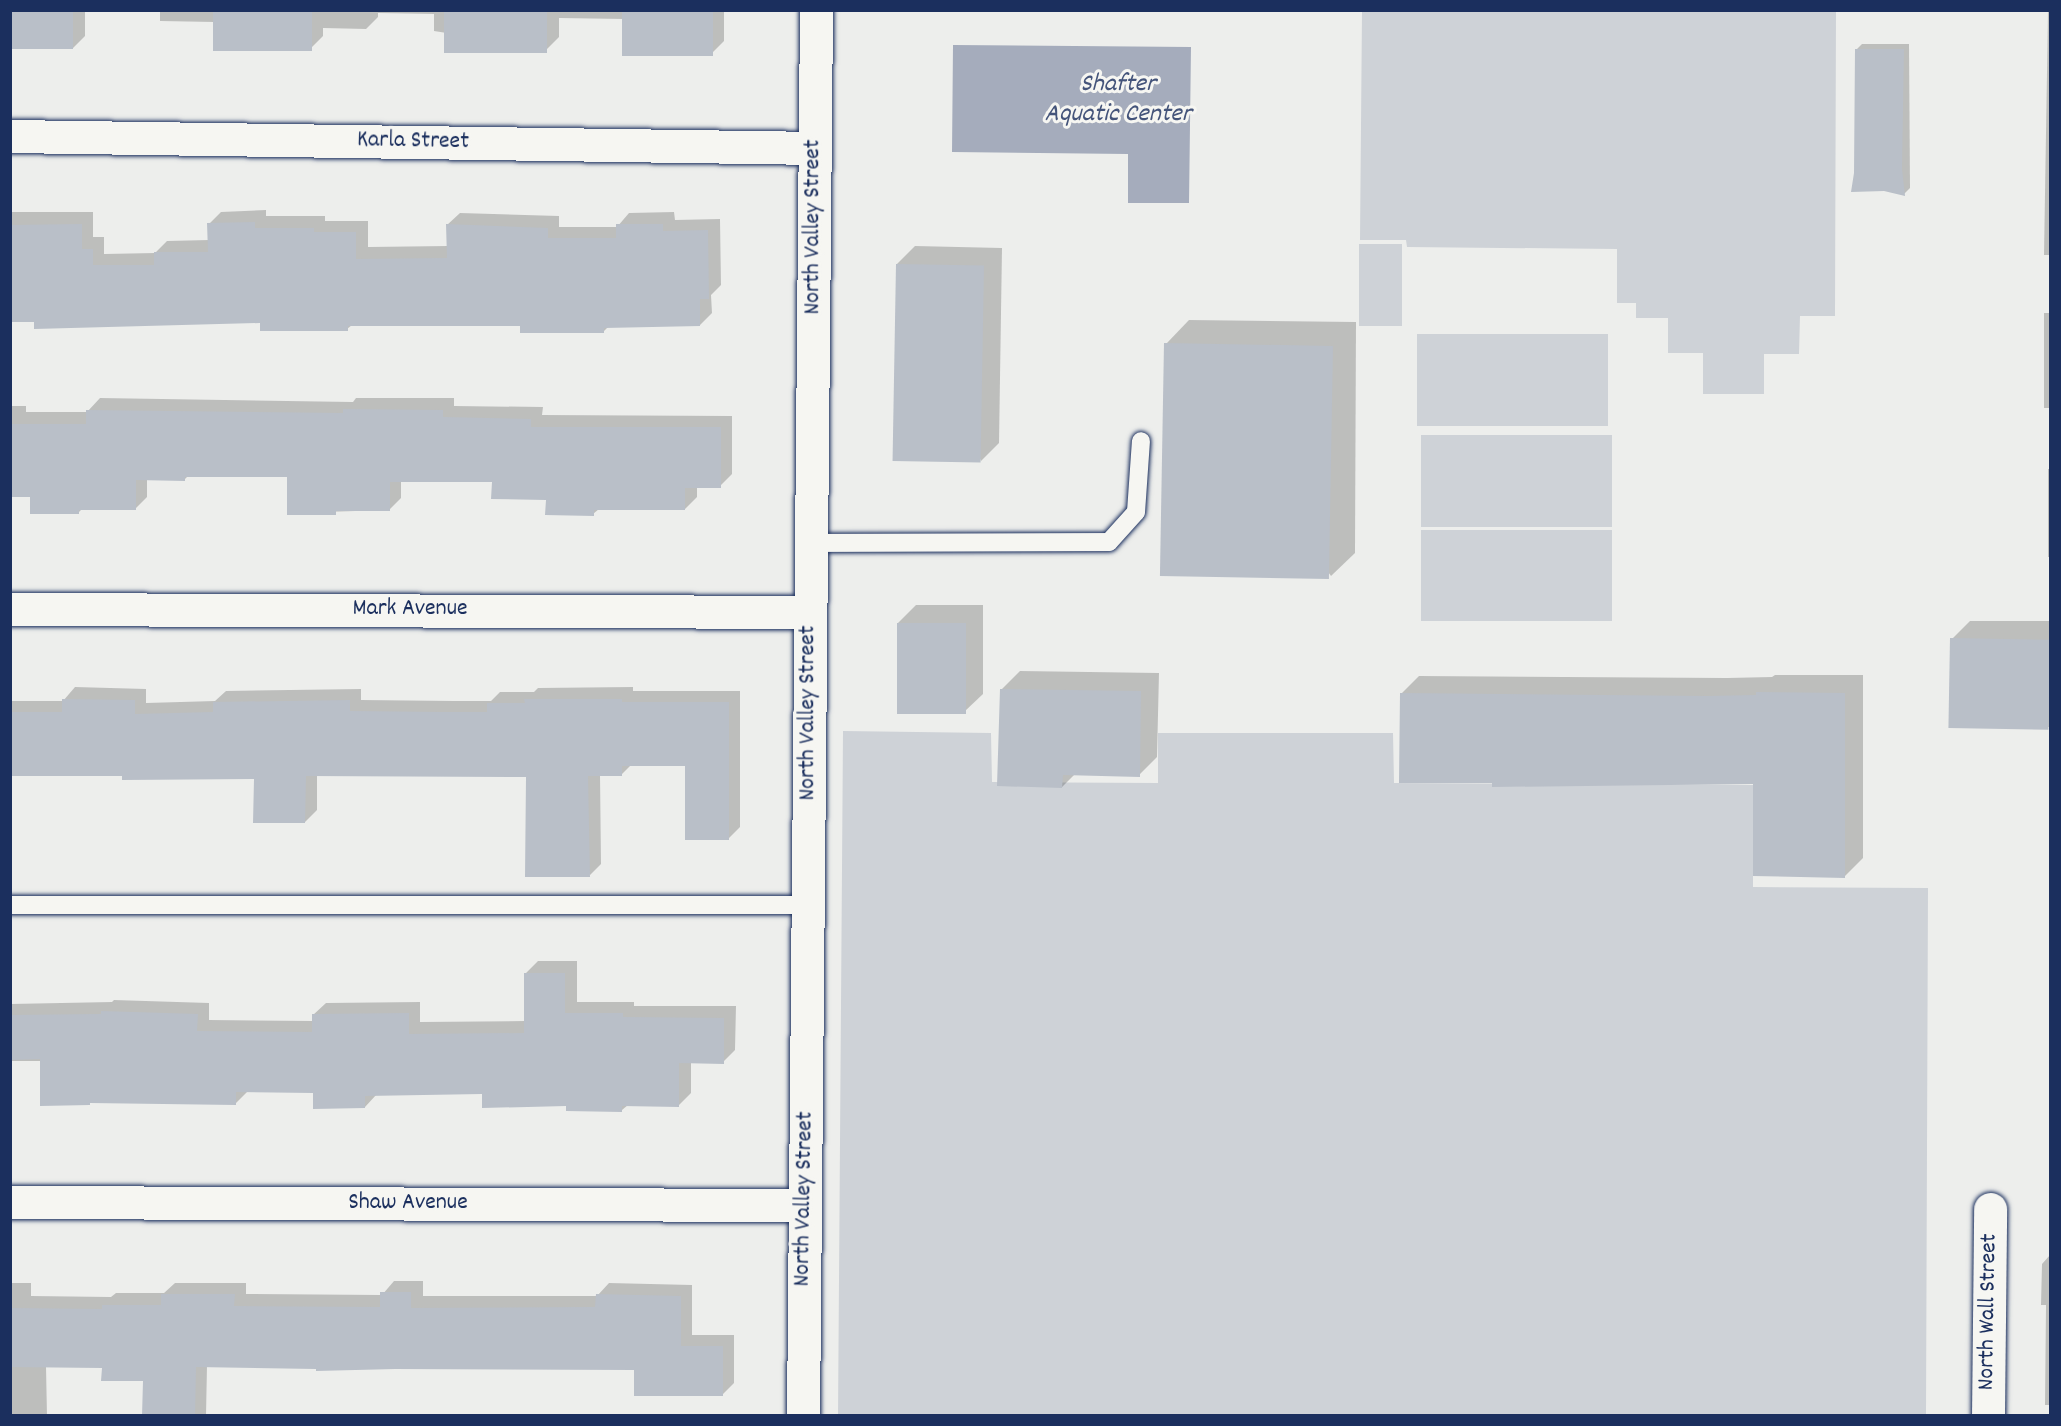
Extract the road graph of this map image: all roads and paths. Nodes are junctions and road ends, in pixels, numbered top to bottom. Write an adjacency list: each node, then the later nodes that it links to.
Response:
1 (816, 10): 3 (street, North Valley Street)
2 (10, 136): 3 (street, Karla Street)
3 (814, 148): 5 (street, North Valley Street)
4 (1141, 441): 5 (lane)
5 (811, 543): 7 (street, North Valley Street)
6 (10, 609): 7 (street, Mark Avenue)
7 (810, 612): 9 (street, North Valley Street)
8 (10, 905): 9 (lane)
9 (808, 905): 11 (street, North Valley Street)
10 (10, 1202): 11 (street, Shaw Avenue)
11 (805, 1205): 13 (street, North Valley Street)
12 (1990, 1209): 14 (street, North Wall Street)
13 (804, 1416)
14 (1988, 1416)

